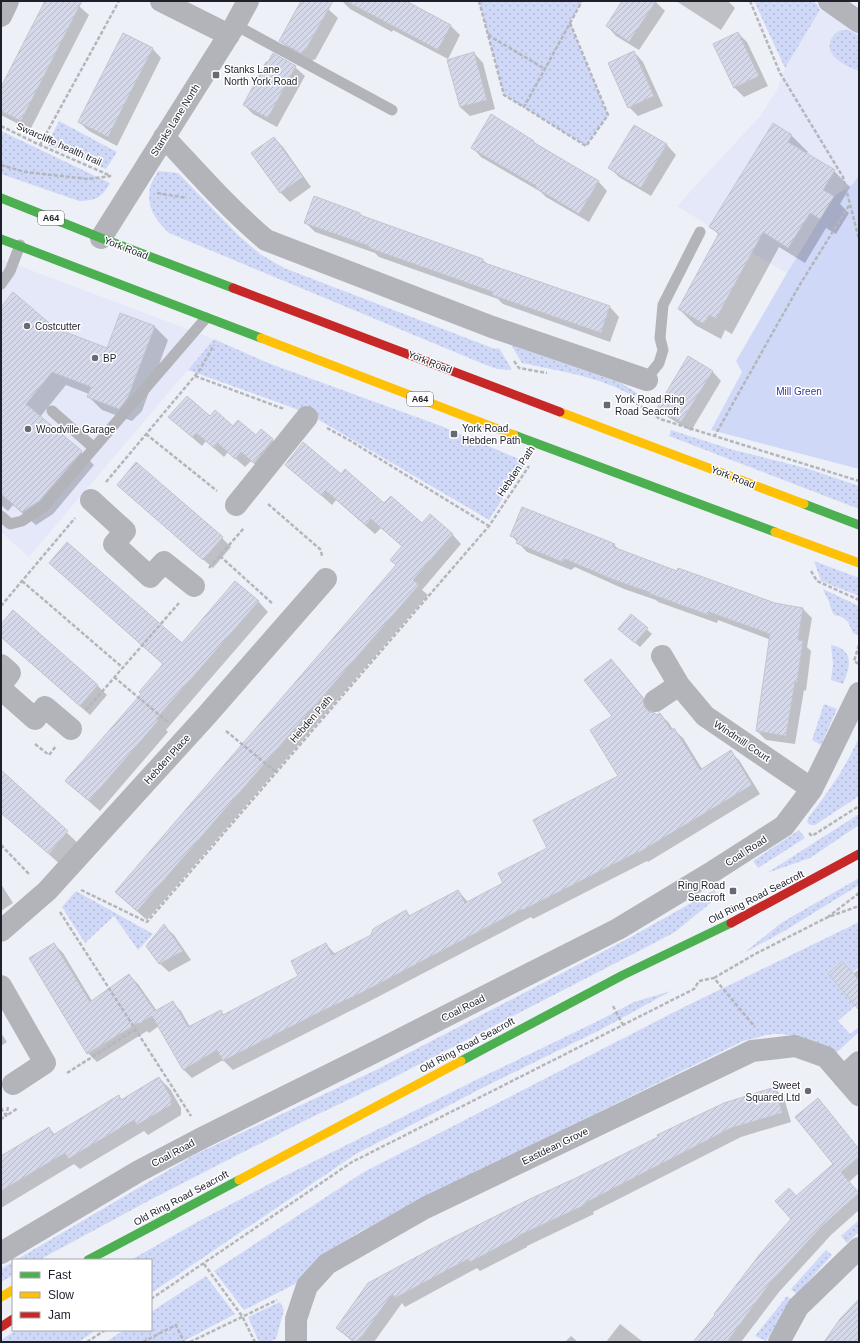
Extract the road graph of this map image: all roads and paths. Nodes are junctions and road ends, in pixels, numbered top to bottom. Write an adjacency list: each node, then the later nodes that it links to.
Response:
1 (8, 1): 9 (street)
2 (120, 1): 19 (path)
3 (161, 1): 12 (street)
4 (248, 1): 12 (street, Stanks Lane North)
5 (479, 1): 13 (path)
6 (581, 1): 11 (path)
7 (750, 1): 24 (path)
8 (830, 1): 10 (street)
9 (1, 16)
10 (859, 22)
11 (570, 23): 14 (path); 15 (path)
12 (232, 30): 16 (lane); 18 (street, Stanks Lane North)
13 (488, 35): 14 (path); 15 (path)
14 (545, 69): 15 (path)
15 (524, 107)
16 (392, 110)
17 (1, 126): 19 (path, Swarcliffe health trail)
18 (164, 137): 21 (street, Stanks Lane North); 23 (street)
19 (40, 145): 20 (path, Swarcliffe health trail)
20 (1, 165)
21 (133, 186): 23 (path); 26 (street, Stanks Lane North)
22 (1, 198): 26 (main road, York Road / A64)
23 (226, 202): 33 (street)
24 (850, 204): 28 (path); 41 (path)
25 (700, 232): 36 (lane)
26 (101, 238): 49 (main road, York Road / A64)
27 (1, 239): 29 (main road, A64)
28 (859, 239)
29 (20, 245): 30 (lane); 31 (main road, A64)
30 (1, 284)
31 (206, 318): 32 (main road, A64); 43 (lane)
32 (226, 325): 35 (path); 42 (main road, A64)
33 (492, 326): 34 (path); 36 (street)
34 (554, 374)
35 (194, 376): 39 (path); 40 (path)
36 (647, 380)
37 (631, 400): 41 (path)
38 (52, 411): 43 (lane)
39 (307, 417): 45 (street); 50 (path)
40 (146, 434): 46 (path); 47 (path)
41 (714, 437): 44 (path)
42 (543, 446): 50 (path, Hebden Path); 52 (main road, A64)
43 (94, 448): 48 (lane)
44 (859, 481)
45 (250, 488): 47 (street); 54 (path)
46 (90, 500): 55 (path); 56 (street)
47 (236, 505): 51 (path)
48 (1, 516)
49 (859, 524)
50 (489, 526): 74 (path, Hebden Path)
51 (220, 556): 56 (path); 59 (path)
52 (859, 563)
53 (813, 576): 57 (path)
54 (326, 579): 59 (street, Hebden Place)
55 (22, 581): 58 (path); 64 (path)
56 (194, 586): 64 (path)
57 (859, 600)
58 (1, 606)
59 (291, 620): 71 (street, Hebden Place)
60 (859, 645): 62 (path)
61 (662, 656): 67 (street, Windmill Court)
62 (859, 664)
63 (1, 665): 66 (street)
64 (122, 667): 65 (path)
65 (114, 677): 72 (path); 73 (path)
66 (1, 685)
67 (679, 685): 70 (street); 75 (street, Windmill Court)
68 (1, 689): 72 (street)
69 (859, 693): 75 (street, Coal Road)
70 (655, 701)
71 (207, 715): 73 (street, Hebden Place); 74 (path)
72 (71, 729)
73 (186, 738): 80 (street, Hebden Place)
74 (276, 772): 80 (path, Hebden Path)
75 (812, 789): 77 (street, Coal Road)
76 (859, 806): 77 (path)
77 (792, 817): 96 (street, Coal Road)
78 (1, 846): 80 (path)
79 (859, 854): 99 (main road, Old Ring Road Seacroft)
80 (53, 885): 84 (street, Hebden Place); 87 (path)
81 (859, 893): 83 (path)
82 (859, 906): 83 (path)
83 (828, 917): 85 (path)
84 (1, 931)
85 (714, 978): 88 (path); 100 (path)
86 (1, 986): 90 (street)
87 (136, 1029): 90 (path); 96 (path)
88 (773, 1048): 91 (street, Eastdean Grove); 101 (street, Eastdean Grove)
89 (859, 1062): 91 (street)
90 (45, 1063): 92 (street)
91 (843, 1076): 93 (street, Eastdean Grove)
92 (13, 1084)
93 (859, 1095)
94 (1, 1108): 95 (path)
95 (1, 1119)
96 (204, 1137): 98 (street, Coal Road)
97 (859, 1248): 115 (street)
98 (1, 1253)
99 (90, 1259)
100 (204, 1264): 104 (path); 105 (path)
101 (307, 1286): 105 (path); 114 (street, Eastdean Grove)
102 (12, 1291): 103 (main road)
103 (1, 1297)
104 (152, 1298)
105 (242, 1316): 112 (path); 113 (path)
106 (12, 1320): 107 (main road)
107 (1, 1327)
108 (104, 1331): 109 (path)
109 (87, 1342)
110 (143, 1342): 111 (path)
111 (184, 1342)
112 (190, 1342)
113 (255, 1342)
114 (296, 1342)
115 (779, 1342)

